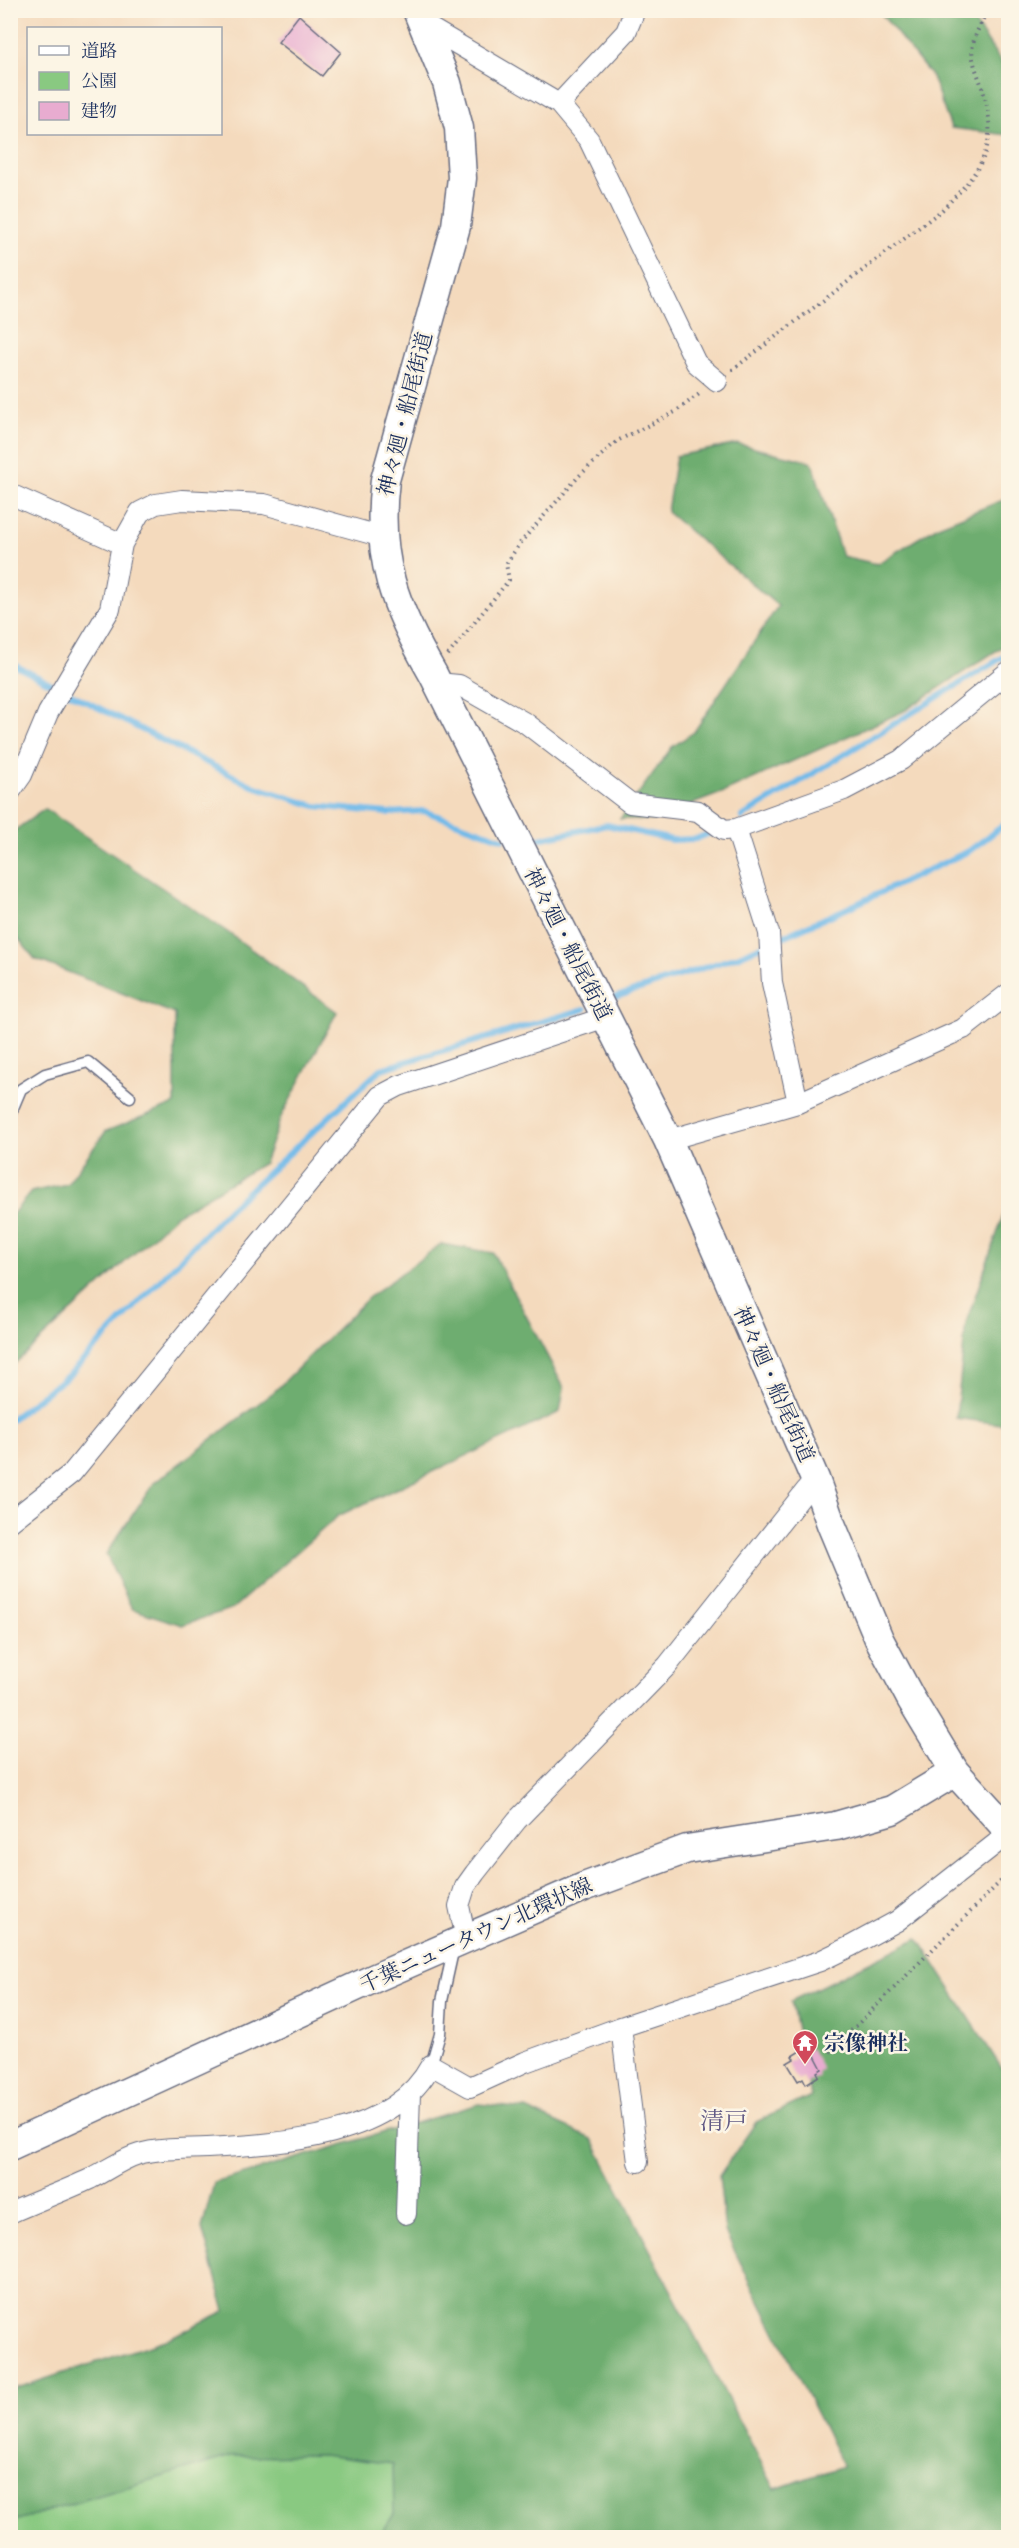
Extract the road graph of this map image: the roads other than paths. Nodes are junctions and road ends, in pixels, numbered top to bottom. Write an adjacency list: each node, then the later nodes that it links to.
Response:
1 (635, 10): 3 (street)
2 (421, 18): 3 (street); 6 (street, 神々廻・船尾街道)
3 (559, 104): 4 (street)
4 (717, 381)
5 (10, 494): 7 (street)
6 (383, 537): 7 (street); 9 (street, 神々廻・船尾街道)
7 (122, 544): 10 (street)
8 (1008, 672): 11 (street)
9 (435, 678): 11 (street); 13 (street, 神々廻・船尾街道)
10 (10, 792)
11 (723, 826): 15 (street)
12 (1008, 994): 15 (street)
13 (602, 1009): 17 (street, 神々廻・船尾街道); 19 (street)
14 (130, 1097): 16 (lane)
15 (798, 1103): 17 (street)
16 (10, 1114)
17 (668, 1140): 18 (street, 神々廻・船尾街道)
18 (815, 1479): 20 (street, 神々廻・船尾街道); 22 (street)
19 (10, 1522)
20 (955, 1772): 21 (street, 神々廻・船尾街道); 22 (street, 千葉ニュータウン北環状線)
21 (1008, 1832): 23 (street)
22 (460, 1941): 24 (lane); 26 (street, 千葉ニュータウン北環状線)
23 (621, 2027): 24 (street); 27 (street)
24 (431, 2065): 25 (street)
25 (410, 2094): 28 (street); 29 (street)
26 (10, 2146)
27 (638, 2162)
28 (10, 2213)
29 (406, 2214)

